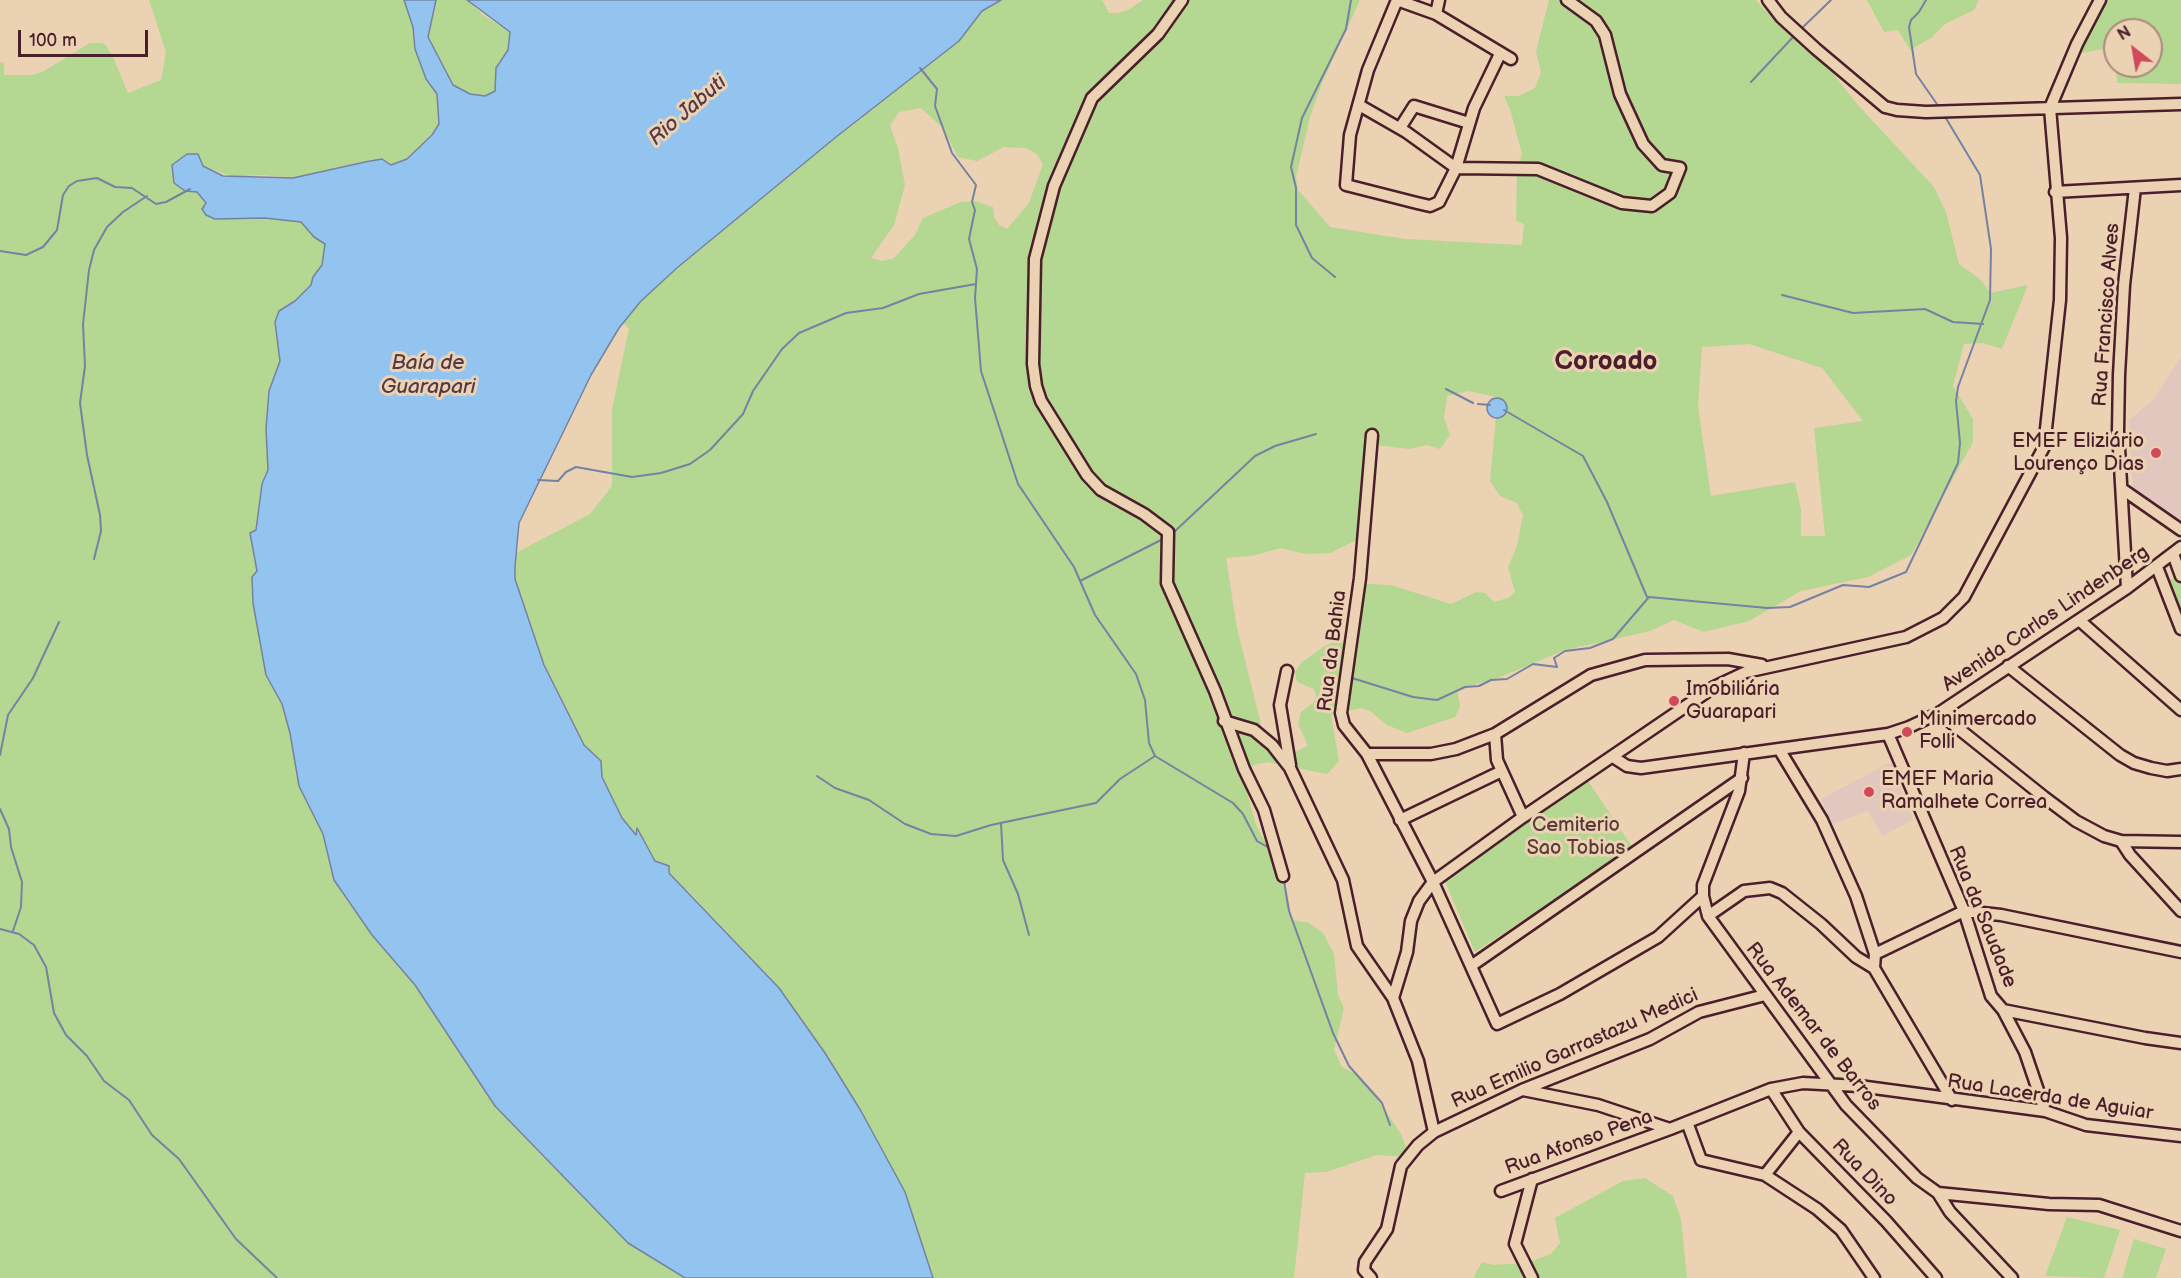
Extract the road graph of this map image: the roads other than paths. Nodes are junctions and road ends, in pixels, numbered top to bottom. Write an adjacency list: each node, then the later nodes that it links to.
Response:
1 (1182, 0): 33 (street)
2 (1397, 0): 7 (street); 11 (street)
3 (1439, 0): 7 (street)
4 (1567, 0): 15 (street)
5 (1768, 0): 12 (street)
6 (2100, 0): 12 (street)
7 (1436, 14): 8 (street)
8 (1500, 54): 9 (street); 13 (street)
9 (1511, 59)
10 (2181, 104): 12 (street)
11 (1359, 105): 14 (street); 15 (street)
12 (2050, 108): 18 (street)
13 (1469, 123): 14 (street); 15 (street)
14 (1400, 128): 15 (street)
15 (1456, 168)
16 (2181, 185): 17 (street)
17 (2135, 188): 18 (street); 20 (street, Rua Francisco Alves)
18 (2055, 192): 28 (street)
19 (1372, 435): 38 (street, Rua da Bahia)
20 (2122, 489): 21 (street); 25 (street, Rua Francisco Alves)
21 (2181, 530)
22 (2177, 551): 23 (street, Avenida Carlos Lindenberg); 24 (street)
23 (2157, 567): 25 (street, Avenida Carlos Lindenberg); 27 (street)
24 (2181, 576)
25 (2127, 588): 26 (street, Avenida Carlos Lindenberg)
26 (2079, 620): 29 (street, Avenida Carlos Lindenberg); 31 (street)
27 (2181, 629)
28 (1769, 666): 34 (street); 39 (street)
29 (2008, 666): 32 (street, Avenida Carlos Lindenberg); 41 (street)
30 (1287, 671): 40 (street)
31 (2181, 710)
32 (1939, 713): 35 (street, Avenida Carlos Lindenberg); 46 (street)
33 (1224, 721): 40 (street); 48 (street)
34 (1495, 734): 38 (street); 42 (street)
35 (1888, 734): 36 (street, Avenida Carlos Lindenberg); 52 (street, Rua da Saudade)
36 (1779, 749): 37 (street, Avenida Carlos Lindenberg); 55 (street)
37 (1744, 753): 39 (street, Avenida Carlos Lindenberg); 43 (street, Rua Ademar de Barros)
38 (1367, 754): 45 (street, Rua da Bahia)
39 (1613, 757): 44 (street)
40 (1290, 768): 59 (street, Rua Emilio Garrastazu Medici)
41 (2181, 769)
42 (1502, 771): 44 (street); 45 (street)
43 (1742, 778): 50 (street, Rua Ademar de Barros); 56 (street)
44 (1523, 817): 49 (street)
45 (1400, 820): 49 (street, Rua da Bahia)
46 (2121, 841): 47 (street); 51 (street)
47 (2181, 842)
48 (1283, 876)
49 (1433, 882): 56 (street, Rua da Bahia); 59 (street)
50 (1703, 896): 53 (street, Rua Ademar de Barros); 56 (street, Rua da Bahia)
51 (2181, 910)
52 (1964, 911): 54 (street); 55 (street); 60 (street, Rua da Saudade)
53 (1708, 916): 57 (street); 58 (street, Rua Ademar de Barros)
54 (2181, 952)
55 (1875, 954): 57 (street)
56 (1471, 966)
57 (1874, 968): 65 (street)
58 (1765, 995): 62 (street, Rua Ademar de Barros); 64 (street, Rua Emilio Garrastazu Medici)
59 (1393, 998): 69 (street, Rua Emilio Garrastazu Medici)
60 (2003, 1010): 61 (street); 66 (street, Rua da Saudade)
61 (2181, 1043)
62 (1828, 1082): 63 (street, Rua Lacerda de Aguiar); 65 (street, Rua Lacerda de Aguiar); 75 (street, Rua Ademar de Barros)
63 (1771, 1089): 67 (street, Rua Afonso Pena); 70 (street, Rua Dino)
64 (1522, 1090): 68 (street, Rua Afonso Pena); 69 (street, Rua Emilio Garrastazu Medici)
65 (1952, 1100): 66 (street, Rua Lacerda de Aguiar)
66 (2045, 1111): 71 (street, Rua Lacerda de Aguiar)
67 (1687, 1122): 68 (street, Rua Afonso Pena); 72 (street)
68 (1670, 1129): 73 (street, Rua Afonso Pena)
69 (1434, 1132): 77 (street)
70 (1799, 1132): 72 (street); 80 (street, Rua Dino)
71 (2181, 1136)
72 (1765, 1175): 79 (street)
73 (1532, 1179): 74 (street, Rua Afonso Pena); 78 (street)
74 (1501, 1191)
75 (1938, 1193): 76 (street); 81 (street, Rua Ademar de Barros)
76 (2181, 1231)
77 (1371, 1278)
78 (1532, 1278)
79 (1874, 1278)
80 (1936, 1278)
81 (2012, 1278)

